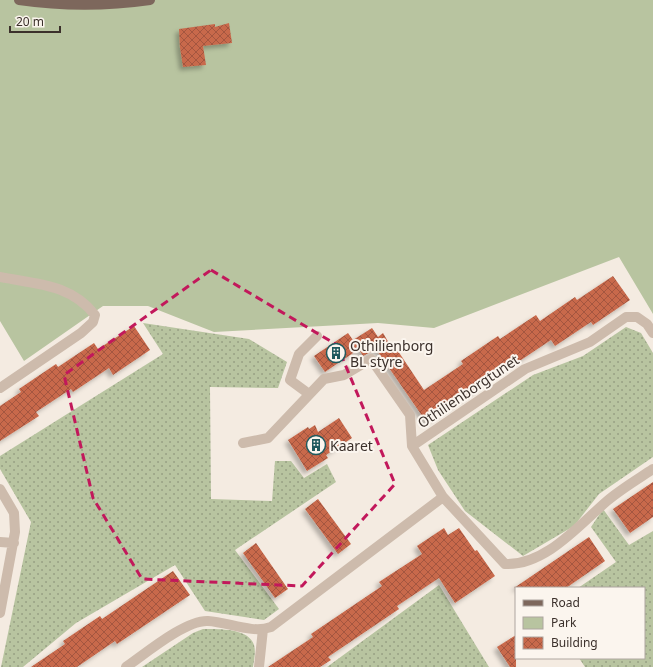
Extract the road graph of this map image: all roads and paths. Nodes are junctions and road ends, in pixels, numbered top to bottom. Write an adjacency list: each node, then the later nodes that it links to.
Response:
1 (19, 0): 2 (main road)
2 (150, 0)
3 (0, 277): 6 (street)
4 (653, 334): 9 (street, Othilienborgtunet)
5 (317, 336): 7 (street)
6 (0, 388)
7 (309, 394): 8 (street); 9 (street)
8 (243, 443)
9 (412, 446): 12 (street, Othilienborgtunet)
10 (653, 469): 12 (street, Othilienborgtunet)
11 (0, 488): 14 (street)
12 (443, 497): 16 (street)
13 (0, 542): 14 (street)
14 (14, 543): 15 (street)
15 (0, 612)
16 (263, 630): 17 (street); 18 (street)
17 (126, 667)
18 (259, 667)

